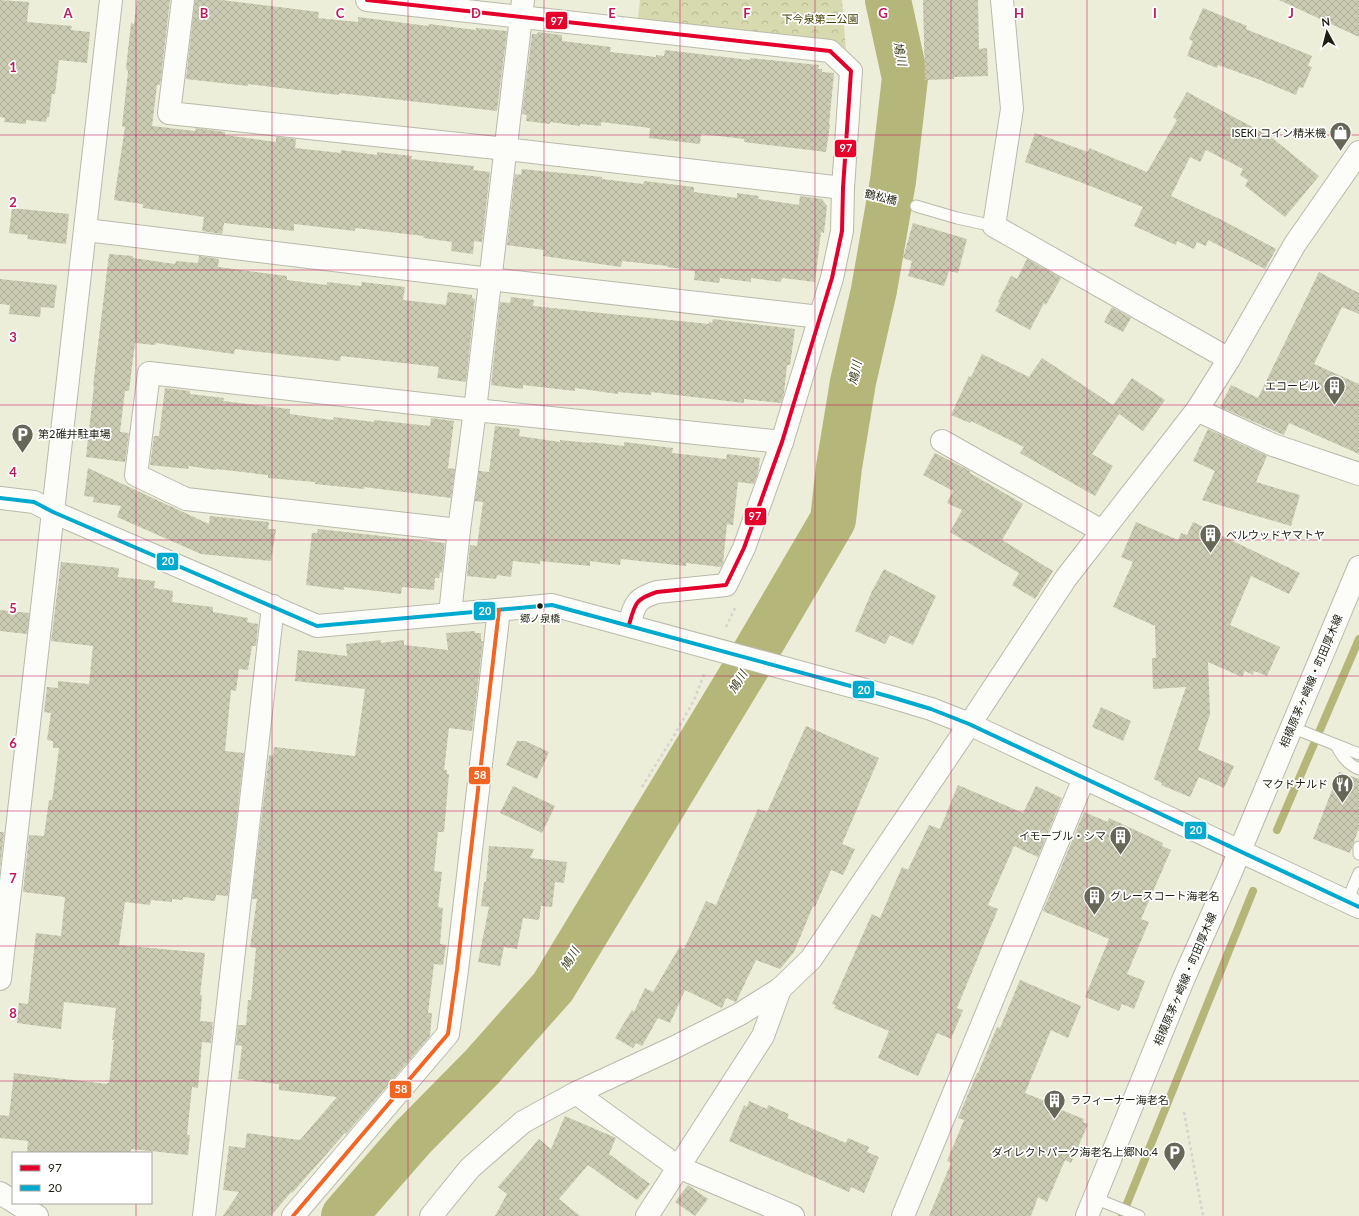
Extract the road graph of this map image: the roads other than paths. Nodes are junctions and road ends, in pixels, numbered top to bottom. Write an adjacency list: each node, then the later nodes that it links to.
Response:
1 (111, 0): 11 (street)
2 (183, 0): 6 (street)
3 (367, 0): 5 (street)
4 (1002, 0): 10 (street)
5 (522, 8): 6 (street); 8 (street)
6 (506, 149): 8 (street); 12 (street)
7 (1359, 152): 14 (street)
8 (852, 190): 13 (street)
9 (916, 206): 10 (lane)
10 (994, 226): 14 (street)
11 (86, 230): 12 (street); 21 (street)
12 (490, 279): 13 (street); 15 (street)
13 (820, 316): 18 (street)
14 (1229, 359): 16 (street)
15 (475, 410): 18 (street); 22 (street); 22 (street)
16 (1197, 410): 19 (street); 23 (street)
17 (942, 441): 23 (street)
18 (782, 442): 28 (street)
19 (1359, 474)
20 (0, 498): 21 (street)
21 (53, 512): 25 (street); 40 (street)
22 (459, 530): 27 (street)
23 (1102, 531): 29 (street)
24 (1359, 567): 30 (street, 相模原茅ヶ崎線・町田厚木線)
25 (273, 606): 27 (street); 49 (street)
26 (499, 610): 27 (street); 28 (street); 50 (street)
27 (450, 614)
28 (629, 625): 29 (street)
29 (969, 724): 34 (street); 41 (street)
30 (1291, 727): 31 (lane); 36 (street, 相模原茅ヶ崎線・町田厚木線)
31 (1336, 745): 32 (lane); 33 (lane)
32 (1359, 754)
33 (1359, 768)
34 (1084, 778): 36 (street); 54 (street)
35 (1359, 847): 37 (lane)
36 (1239, 851): 39 (street); 47 (street, 相模原茅ヶ崎線・町田厚木線)
37 (1359, 854)
38 (1359, 873): 39 (lane)
39 (1353, 904)
40 (0, 979)
41 (780, 989): 42 (street); 43 (street)
42 (576, 1093): 43 (street); 51 (street)
43 (678, 1167): 52 (street); 53 (street)
44 (0, 1193): 45 (street)
45 (12, 1200)
46 (18, 1204): 48 (street)
47 (1098, 1206): 55 (lane)
48 (37, 1216)
49 (204, 1216)
50 (293, 1216)
51 (431, 1216)
52 (647, 1216)
53 (793, 1216)
54 (903, 1216)
55 (1139, 1216)

